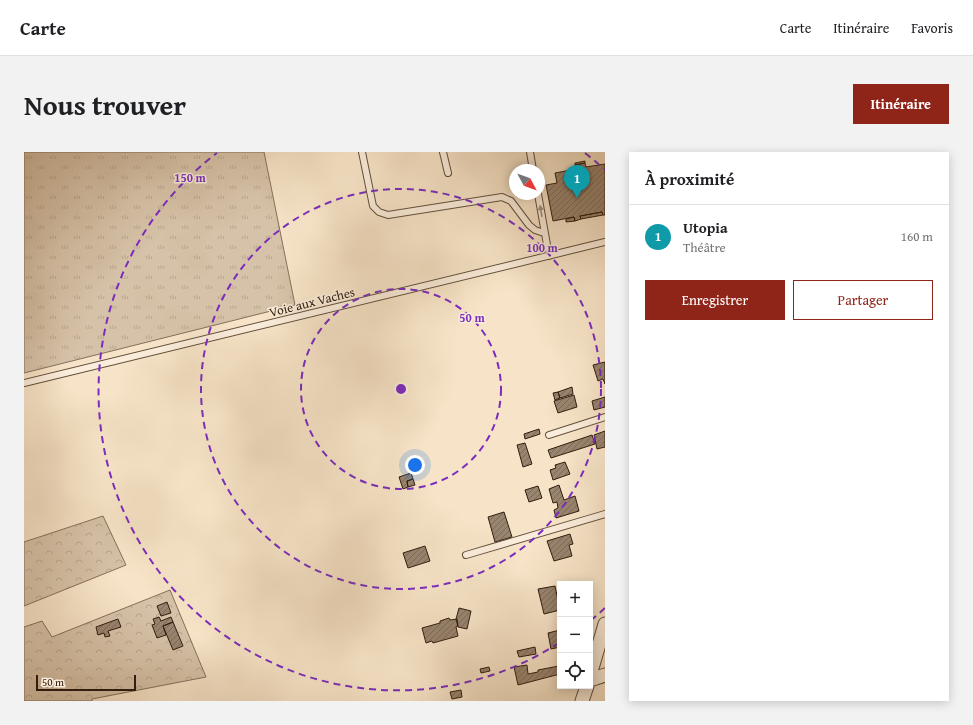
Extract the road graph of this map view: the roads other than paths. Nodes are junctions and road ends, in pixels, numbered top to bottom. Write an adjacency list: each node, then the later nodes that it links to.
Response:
1 (362, 152): 7 (lane)
2 (443, 152): 5 (lane)
3 (530, 152): 4 (lane)
4 (532, 164)
5 (448, 173)
6 (539, 200): 7 (lane, one-way to 6)
7 (544, 233): 9 (lane)
8 (605, 242): 9 (lane, Voie aux Vaches)
9 (549, 256): 10 (lane, Voie aux Vaches)
10 (24, 383)
11 (605, 417): 12 (lane)
12 (549, 435)
13 (605, 514): 14 (lane)
14 (466, 555)
15 (605, 624): 16 (street)
16 (593, 665)
17 (605, 676): 18 (street)
18 (593, 679)
19 (585, 689): 20 (street)
20 (582, 701)

